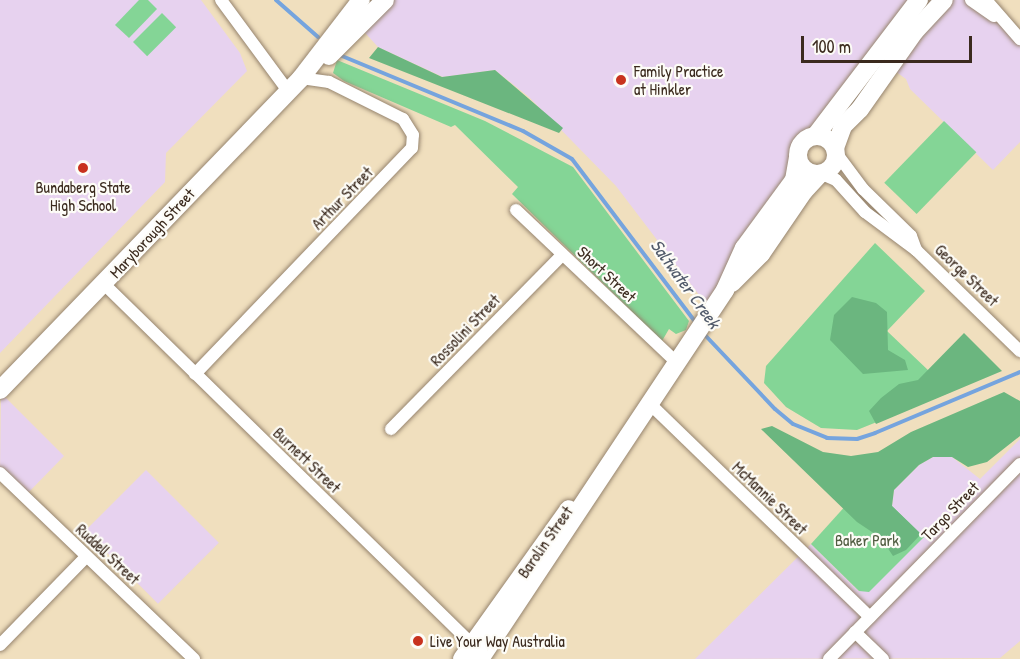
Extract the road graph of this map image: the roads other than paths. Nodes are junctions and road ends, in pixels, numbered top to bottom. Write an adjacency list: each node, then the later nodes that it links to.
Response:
1 (221, 0): 11 (street)
2 (361, 0): 10 (main road, Maryborough Street)
3 (385, 0): 10 (main road, Maryborough Street)
4 (919, 0): 12 (main road)
5 (944, 0): 13 (main road)
6 (970, 0): 8 (street)
7 (986, 0): 8 (street)
8 (1003, 21): 9 (street)
9 (1020, 39)
10 (302, 76): 11 (main road, Maryborough Street); 23 (street, Arthur Street)
11 (288, 91): 19 (main road, Maryborough Street)
12 (816, 135): 13 (main road); 14 (main road)
13 (836, 151): 15 (main road); 17 (street, George Street)
14 (798, 158): 15 (main road); 20 (main road, Barolin Street)
15 (821, 174): 17 (street, George Street); 20 (main road, Barolin Street)
16 (516, 210): 18 (street, Short Street)
17 (916, 250): 21 (street, George Street)
18 (562, 255): 22 (street, Short Street); 26 (street, Rossolini Street)
19 (104, 284): 23 (street, Burnett Street); 24 (main road, Maryborough Street)
20 (725, 291): 22 (main road, Barolin Street)
21 (1020, 351)
22 (676, 362): 25 (main road, Barolin Street)
23 (195, 374): 33 (street, Burnett Street)
24 (0, 390)
25 (648, 402): 30 (street, McMannie Street); 33 (main road, Barolin Street)
26 (391, 429)
27 (1020, 464): 30 (street, Targo Street)
28 (0, 473): 29 (street, Ruddell Street)
29 (86, 557): 32 (street); 34 (street, Ruddell Street)
30 (870, 617): 31 (street, Targo Street)
31 (855, 632): 35 (street, Targo Street); 36 (street)
32 (0, 645)
33 (477, 656)
34 (194, 659)
35 (829, 659)
36 (883, 659)

